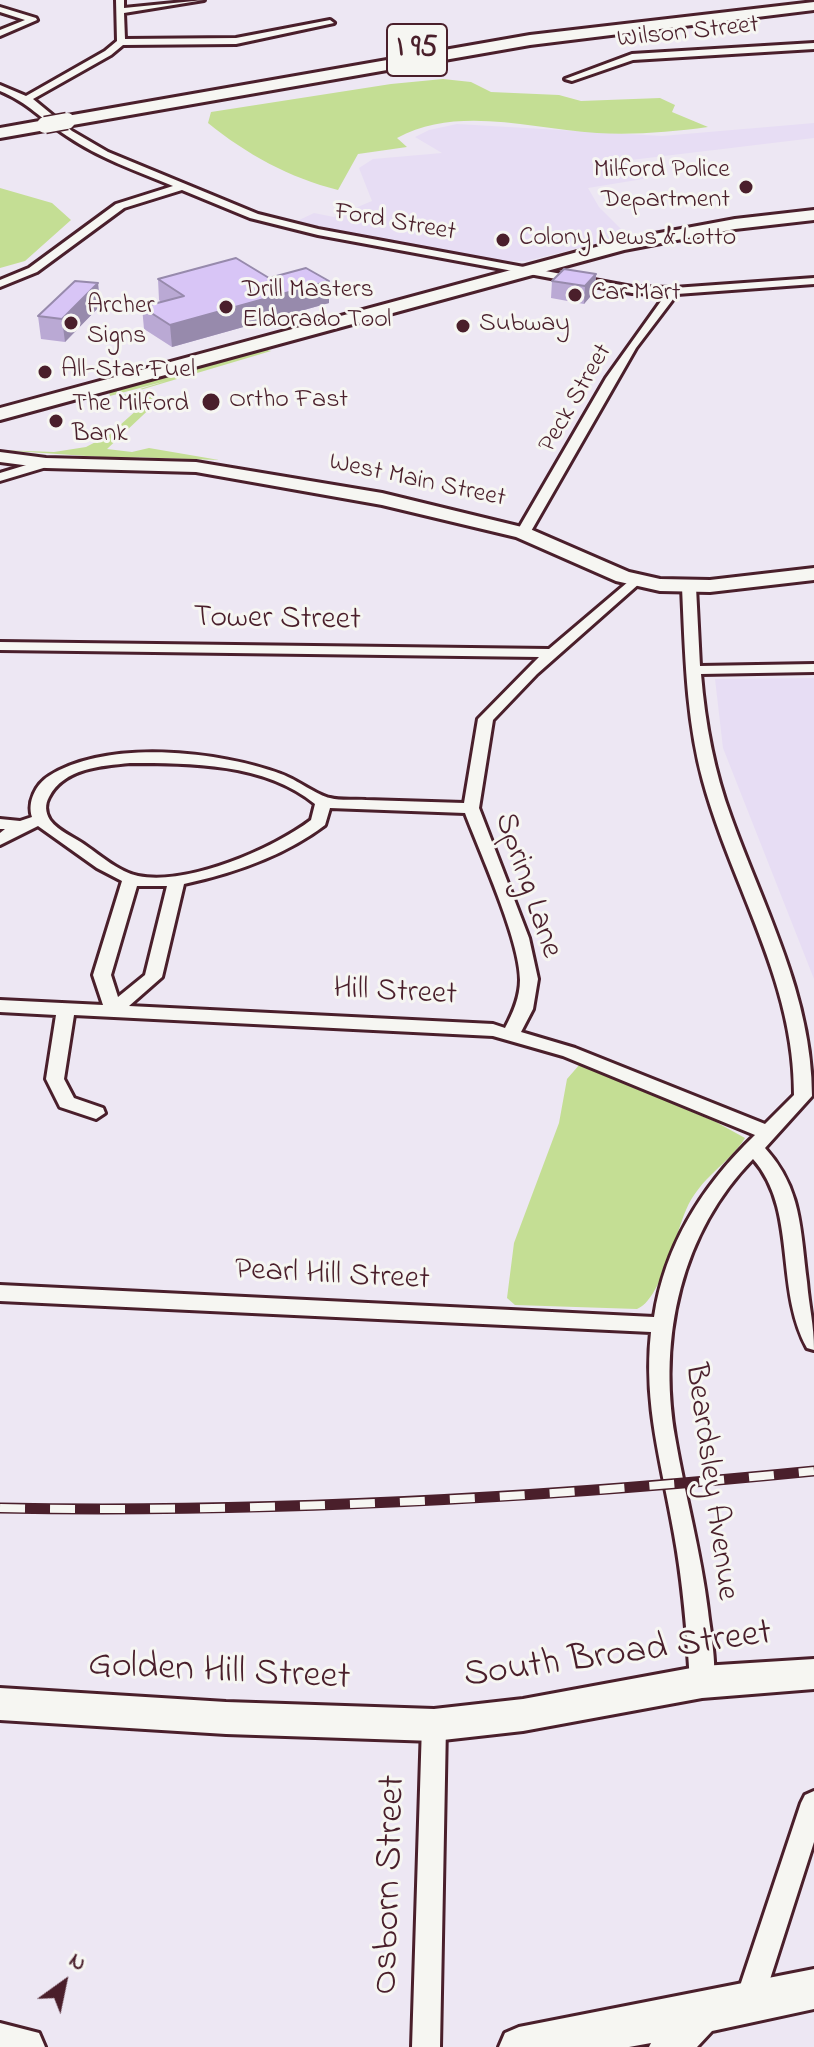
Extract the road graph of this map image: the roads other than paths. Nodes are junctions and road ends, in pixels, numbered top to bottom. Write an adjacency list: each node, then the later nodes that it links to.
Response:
1 (120, 0): 6 (street)
2 (200, 0): 6 (street)
3 (780, 0): 16 (highway, I 95)
4 (814, 6): 9 (highway, I 95)
5 (0, 9): 10 (street)
6 (122, 11): 11 (street)
7 (814, 17): 9 (highway)
8 (330, 23): 11 (street)
9 (615, 27): 16 (highway, I 95)
10 (0, 33)
11 (121, 42): 15 (street)
12 (814, 46): 13 (street, Wilson Street)
13 (569, 79)
14 (0, 88): 15 (street, Ford Street)
15 (27, 99): 19 (street, Ford Street)
16 (50, 119): 17 (highway, I 95); 18 (highway, I 95)
17 (0, 122)
18 (0, 133)
19 (180, 187): 21 (street, Ford Street); 23 (street)
20 (814, 215): 21 (main road)
21 (524, 270): 24 (street, Ford Street); 25 (main road)
22 (814, 281): 24 (street, Ford Street)
23 (0, 284)
24 (674, 291): 29 (street, Peck Street)
25 (0, 414)
26 (0, 457): 27 (main road, West Main Street)
27 (46, 463): 28 (street); 29 (main road, West Main Street)
28 (0, 477)
29 (523, 533): 31 (main road, West Main Street)
30 (814, 574): 32 (main road, West Main Street)
31 (635, 580): 32 (main road, West Main Street); 34 (street, Spring Lane)
32 (689, 587): 36 (street, Beardsley Avenue)
33 (0, 646): 34 (street, Tower Street)
34 (553, 653): 38 (street, Spring Lane)
35 (814, 668): 36 (street)
36 (694, 670): 49 (street, Beardsley Avenue)
37 (323, 803): 38 (street); 39 (street); 44 (street)
38 (471, 808): 48 (street, Spring Lane)
39 (40, 820): 41 (street); 43 (street)
40 (0, 824): 41 (street)
41 (21, 826): 42 (street)
42 (0, 840)
43 (131, 879): 44 (street); 47 (street)
44 (176, 883): 47 (street)
45 (0, 1006): 46 (street, Hill Street)
46 (66, 1008): 47 (street, Hill Street); 50 (street)
47 (114, 1010): 48 (street, Hill Street)
48 (511, 1034): 51 (street, Hill Street)
49 (812, 1051): 51 (street, Beardsley Avenue)
50 (96, 1113)
51 (769, 1133): 52 (street, Beardsley Avenue)
52 (754, 1148): 54 (street, Beardsley Avenue); 55 (street)
53 (0, 1293): 54 (street, Pearl Hill Street)
54 (661, 1325): 57 (street, Beardsley Avenue)
55 (814, 1342)
56 (814, 1674): 57 (main road, South Broad Street)
57 (702, 1682): 59 (main road, South Broad Street)
58 (0, 1704): 59 (main road, Golden Hill Street)
59 (434, 1725): 66 (street, Osborn Street)
60 (814, 1803): 62 (street)
61 (814, 1989): 62 (main road)
62 (748, 2003): 63 (main road)
63 (701, 2014): 67 (main road); 68 (main road)
64 (0, 2043): 65 (main road)
65 (25, 2047)
66 (426, 2047)
67 (519, 2047)
68 (669, 2047)

